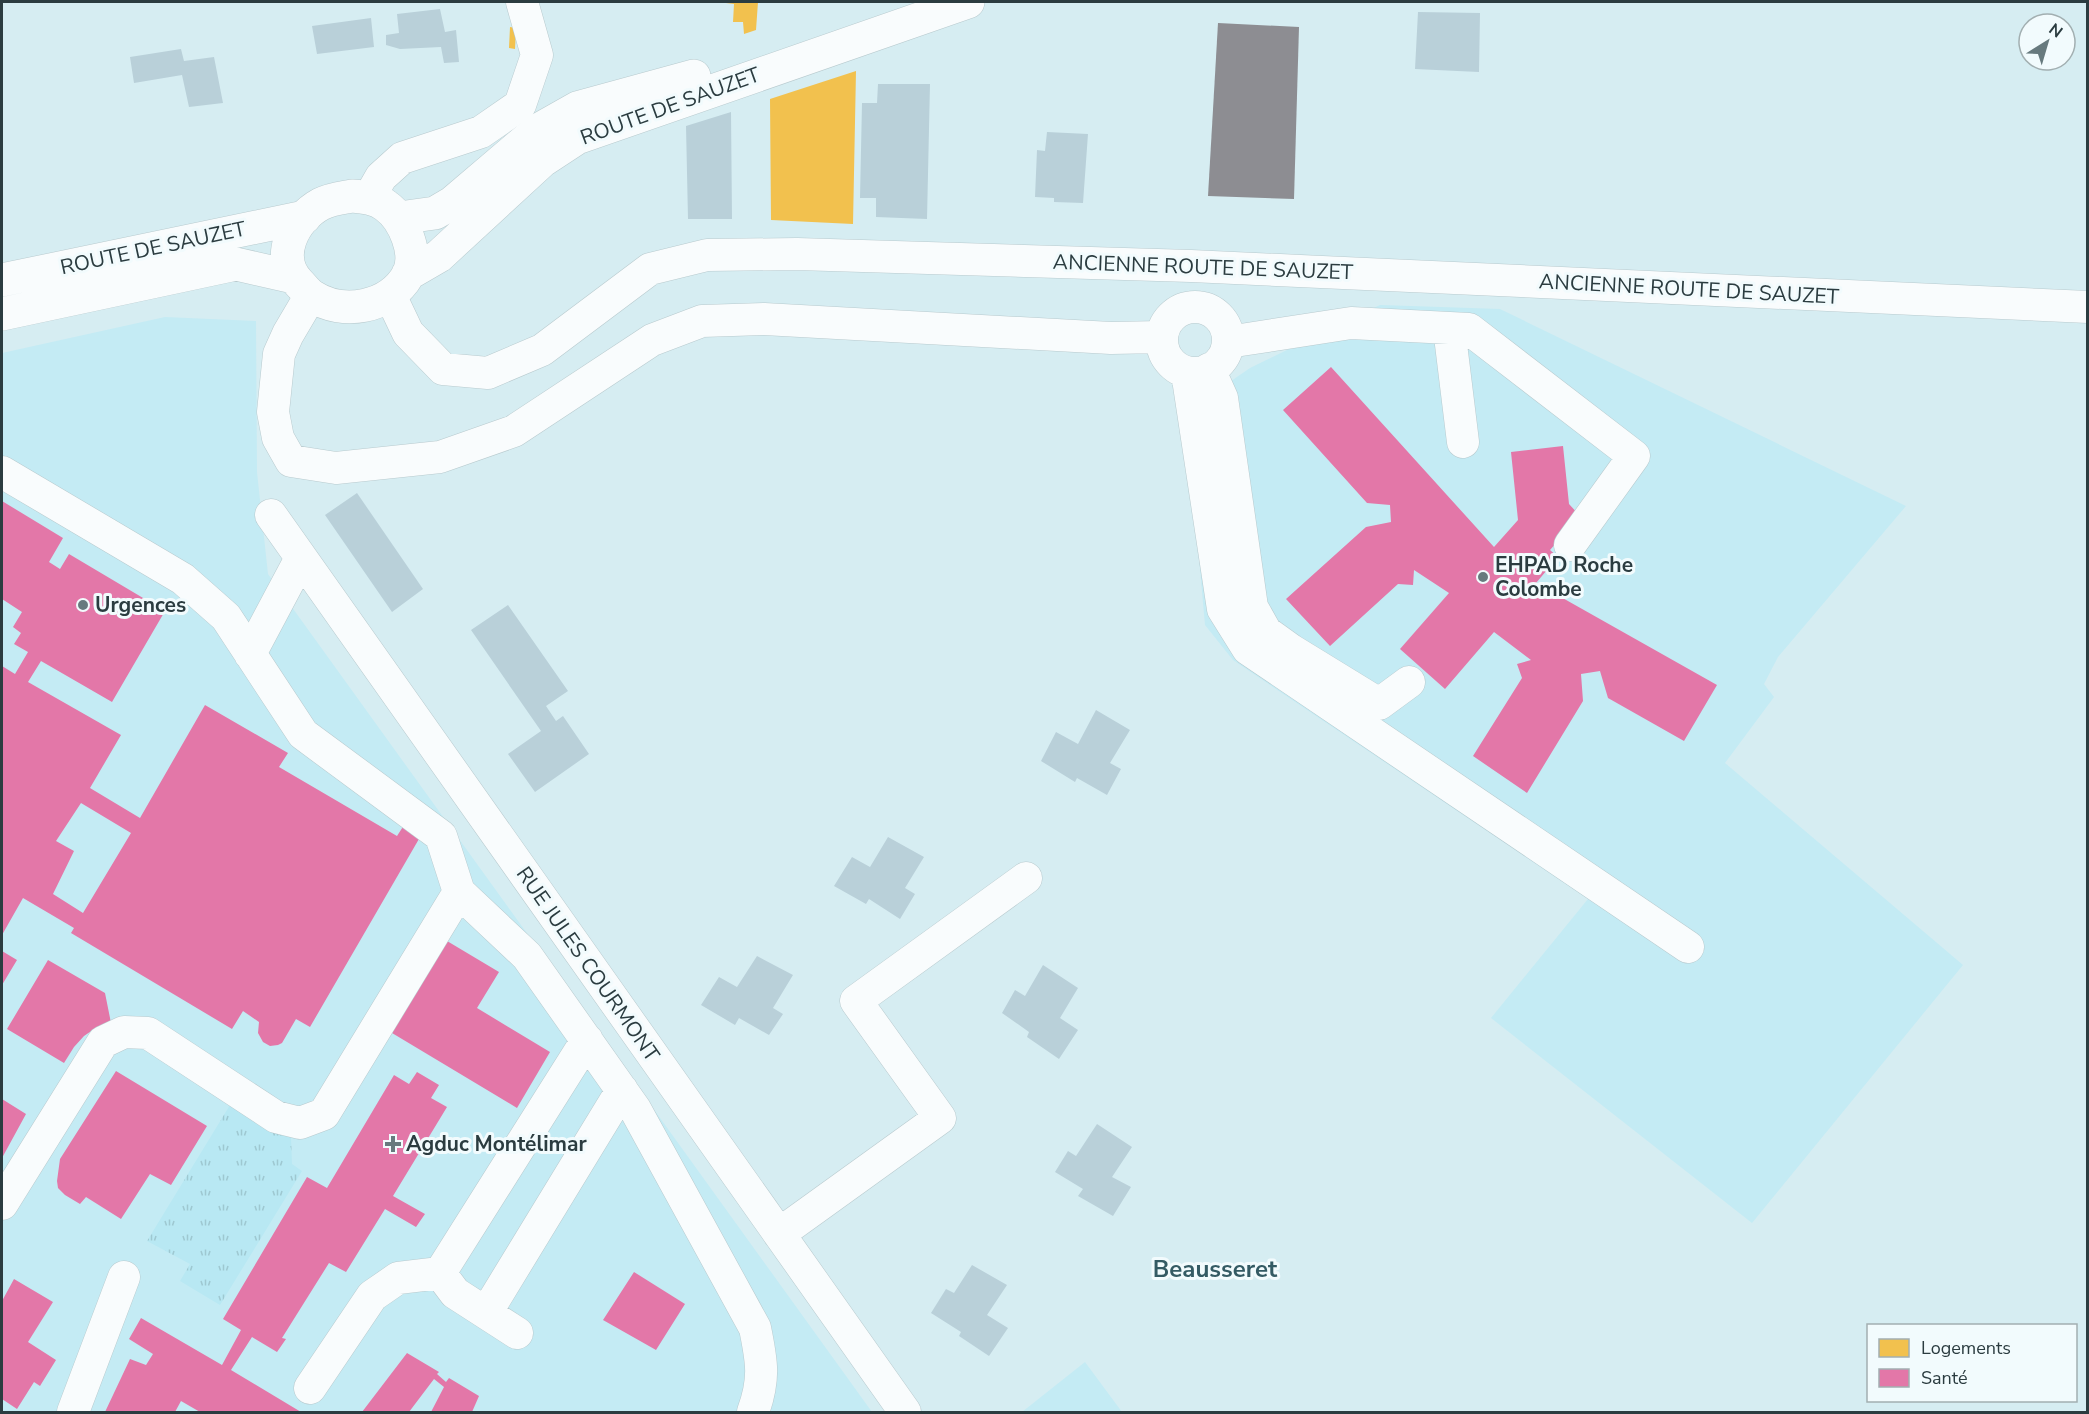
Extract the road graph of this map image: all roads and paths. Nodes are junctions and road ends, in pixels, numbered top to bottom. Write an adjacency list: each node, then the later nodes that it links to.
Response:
1 (522, 2): 3 (street)
2 (966, 2): 5 (main road, ROUTE DE SAUZET); 7 (main road, ROUTE DE SAUZET)
3 (369, 198): 4 (main road); 5 (main road)
4 (305, 217): 6 (main road, ROUTE DE SAUZET); 8 (main road)
5 (399, 218): 7 (main road)
6 (2, 280)
7 (399, 285): 8 (main road); 9 (street, ANCIENNE ROUTE DE SAUZET)
8 (302, 286): 10 (main road, ROUTE DE SAUZET); 12 (street)
9 (2088, 307)
10 (2, 314)
11 (1449, 328): 13 (street); 15 (street); 18 (street)
12 (1162, 337): 13 (street); 14 (street)
13 (1228, 342): 14 (street)
14 (1198, 370): 21 (street); 24 (street)
15 (1463, 442)
16 (2, 472): 20 (street)
17 (271, 515): 19 (street, RUE JULES COURMONT)
18 (1570, 545)
19 (301, 558): 20 (street); 28 (street, RUE JULES COURMONT)
20 (250, 654): 23 (street)
21 (1409, 682)
22 (1026, 878): 28 (street)
23 (459, 892): 25 (street); 27 (street)
24 (1688, 947)
25 (586, 1040): 26 (street); 29 (street)
26 (622, 1090): 31 (street); 35 (street)
27 (2, 1203)
28 (778, 1234): 36 (street, RUE JULES COURMONT)
29 (440, 1273): 31 (street); 33 (street)
30 (124, 1277): 34 (street)
31 (486, 1313): 32 (street)
32 (516, 1332)
33 (310, 1388)
34 (72, 1413)
35 (753, 1413)
36 (905, 1413)

